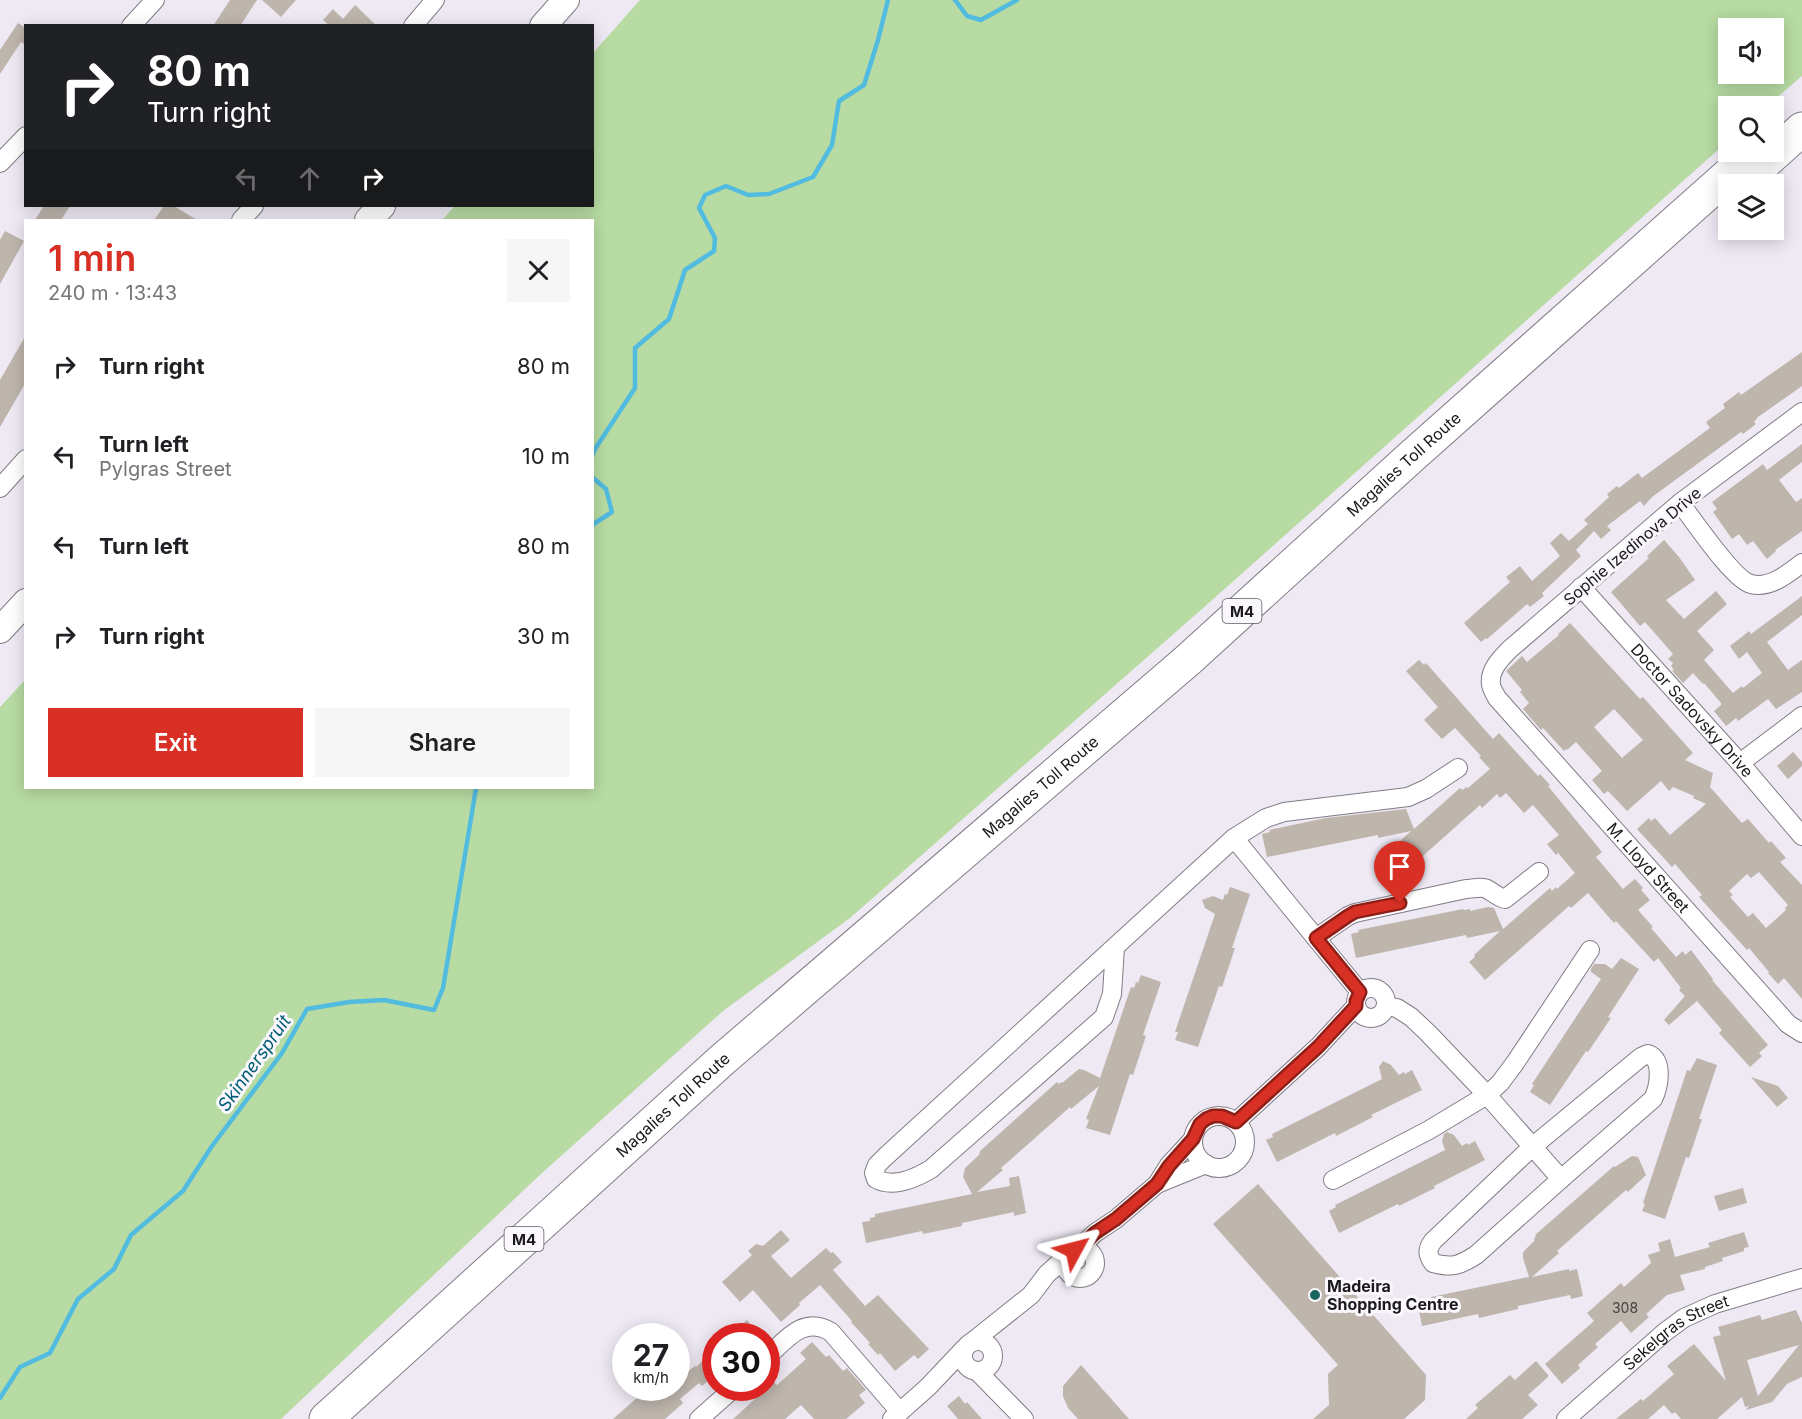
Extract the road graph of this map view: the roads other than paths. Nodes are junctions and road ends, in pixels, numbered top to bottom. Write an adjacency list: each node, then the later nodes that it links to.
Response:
1 (155, 0): 4 (street)
2 (435, 0): 5 (street)
3 (566, 0): 6 (main road)
4 (133, 24)
5 (415, 24)
6 (545, 24)
7 (1802, 108): 8 (highway)
8 (1784, 124)
9 (1802, 129): 13 (highway)
10 (24, 138): 12 (street)
11 (1743, 162): 65 (highway, Magalies Toll Route / M4)
12 (0, 163)
13 (1751, 174)
14 (1718, 204): 66 (highway, Magalies Toll Route / M4)
15 (253, 207): 17 (street)
16 (381, 207): 18 (main road)
17 (242, 219)
18 (369, 219)
19 (1802, 412): 22 (street, Sophie Izedinova Drive)
20 (24, 461): 21 (street)
21 (0, 488)
22 (1680, 503): 23 (street); 24 (street, Sophie Izedinova Drive)
23 (1802, 563)
24 (1581, 587): 27 (street, Sophie Izedinova Drive); 29 (street, Doctor Sadovsky Drive)
25 (24, 604): 26 (main road)
26 (0, 630)
27 (1497, 698): 40 (street, M. Lloyd Street)
28 (1802, 716): 29 (street)
29 (1740, 763): 31 (street, Doctor Sadovsky Drive)
30 (1458, 768): 32 (street)
31 (1802, 836)
32 (1234, 838): 34 (street); 35 (street)
33 (1539, 872): 34 (street)
34 (1316, 938): 37 (street)
35 (1115, 947): 35 (street)
36 (1590, 950): 42 (street)
37 (1358, 999): 38 (street); 39 (street); 41 (street)
38 (1386, 1006): 39 (street); 42 (street)
39 (1370, 1018): 41 (street)
40 (1802, 1033)
41 (1318, 1047): 43 (street)
42 (1487, 1095): 45 (street); 48 (street)
43 (1236, 1122): 44 (street); 46 (street)
44 (1193, 1139): 46 (street); 49 (street)
45 (1532, 1147): 47 (street); 47 (street); 47 (street)
46 (1206, 1164): 49 (street)
47 (1561, 1179)
48 (1333, 1180)
49 (1157, 1184): 50 (street)
50 (1116, 1219): 51 (street); 52 (street)
51 (1073, 1252): 52 (street); 53 (street); 55 (street)
52 (1096, 1263): 53 (street)
53 (1075, 1277): 55 (street)
54 (1802, 1278): 69 (street, Sekelgras Street)
55 (1031, 1295): 56 (street)
56 (1015, 1309): 57 (street); 59 (street)
57 (968, 1345): 59 (street); 60 (street); 61 (street)
58 (780, 1346): 64 (street)
59 (993, 1358): 60 (street); 62 (street)
60 (975, 1370): 61 (street); 62 (street)
61 (928, 1387): 64 (street)
62 (1000, 1392): 68 (street)
63 (719, 1401): 67 (street)
64 (896, 1415)
65 (326, 1419)
66 (354, 1419)
67 (699, 1419)
68 (1024, 1419)
69 (1566, 1419)

